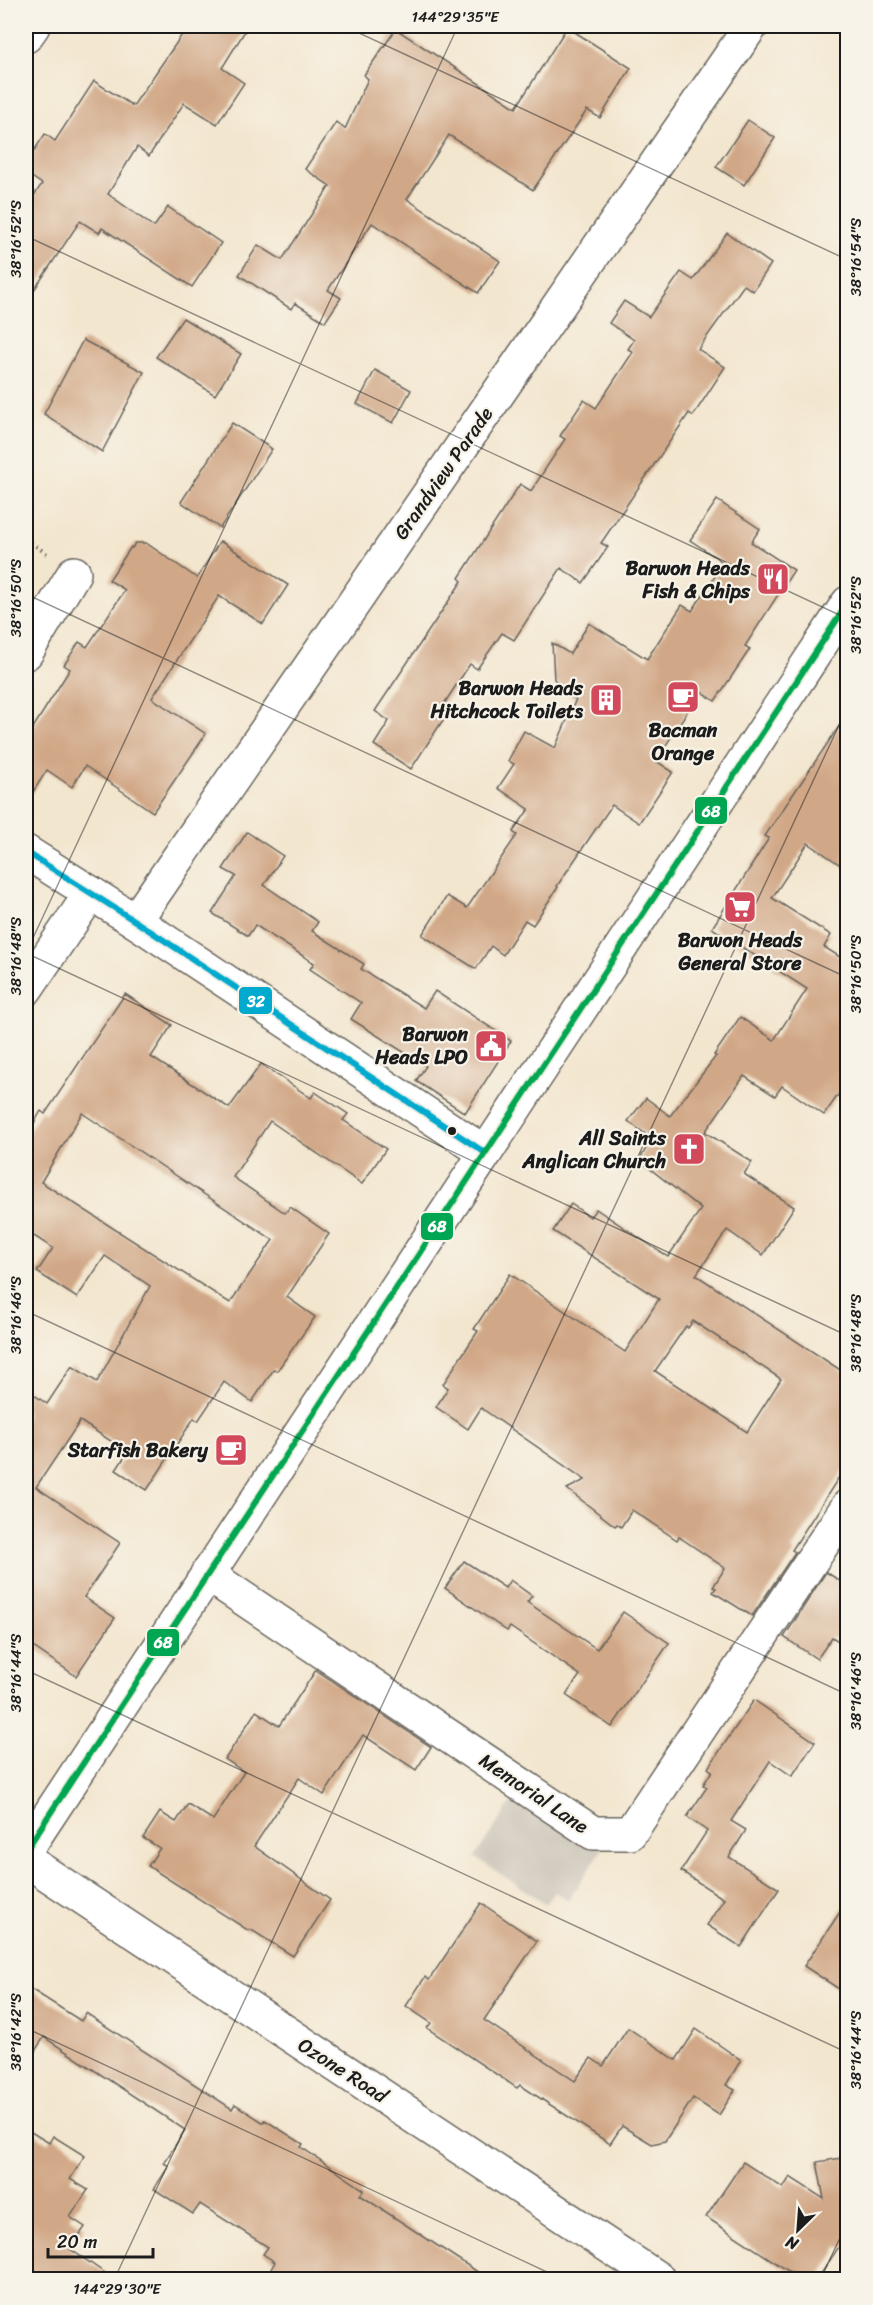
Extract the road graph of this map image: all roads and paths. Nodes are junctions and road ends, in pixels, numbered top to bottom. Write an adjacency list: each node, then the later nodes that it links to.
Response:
1 (33, 26): 3 (street)
2 (751, 26): 9 (street, Grandview Parade)
3 (26, 36)
4 (74, 573): 6 (street)
5 (843, 618): 11 (street)
6 (26, 653)
7 (26, 852): 8 (street)
8 (91, 893): 9 (street); 10 (street)
9 (135, 921): 11 (street)
10 (26, 989)
11 (484, 1152): 13 (street)
12 (848, 1506): 13 (street, Memorial Lane)
13 (207, 1574): 14 (street)
14 (26, 1850)
15 (26, 1860): 16 (street, Ozone Road)
16 (660, 2280)

